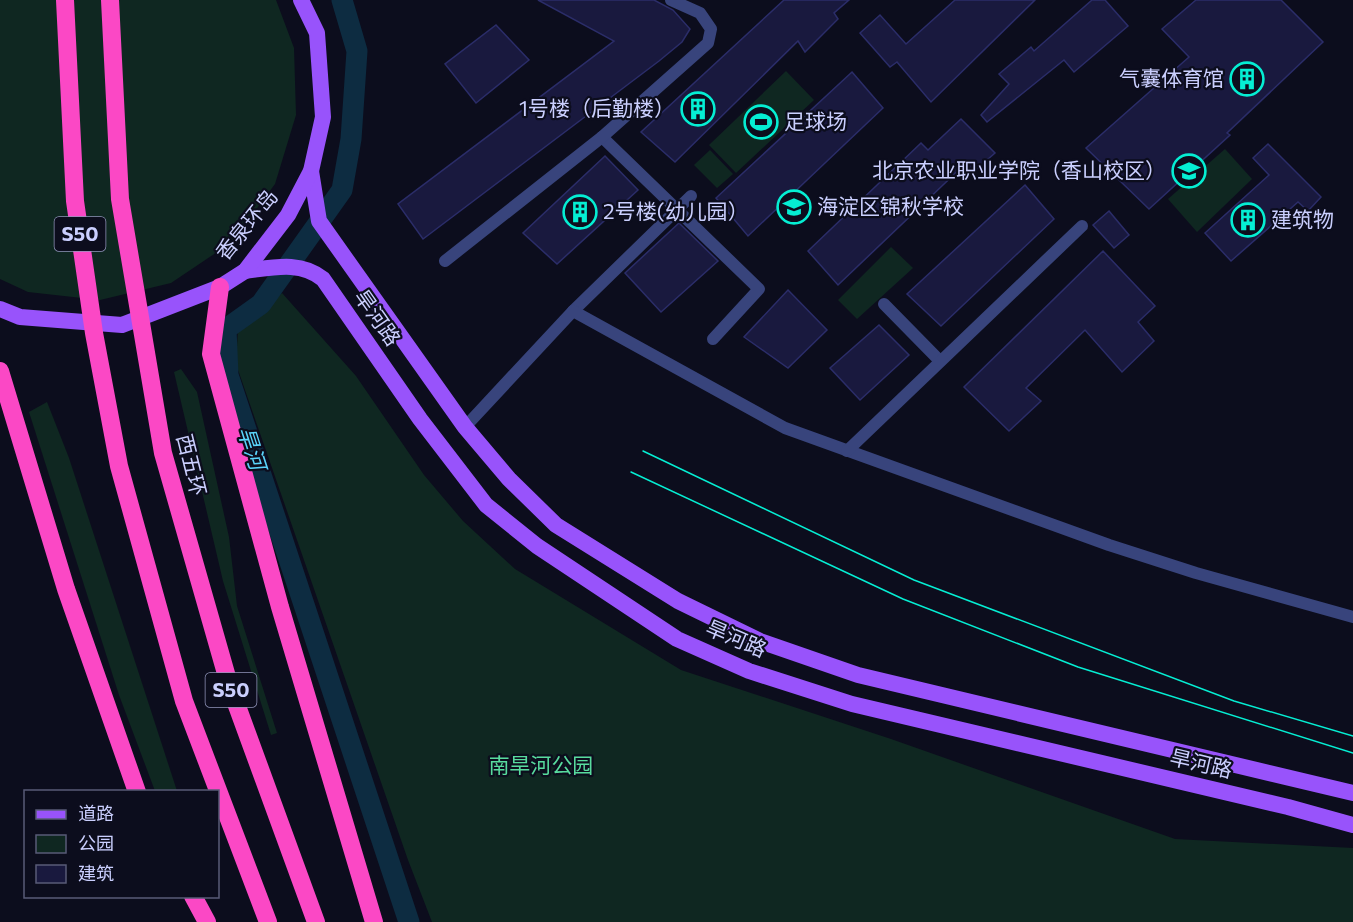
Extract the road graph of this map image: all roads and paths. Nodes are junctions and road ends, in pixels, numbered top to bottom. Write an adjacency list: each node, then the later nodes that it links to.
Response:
1 (65, 0): 22 (highway, S50)
2 (110, 0): 29 (highway, 西五环 / S50)
3 (301, 0): 6 (main road, 香泉环岛)
4 (671, 0): 5 (street)
5 (602, 137): 9 (street); 15 (street)
6 (311, 171): 10 (main road, 香泉环岛); 18 (main road, 旱河路)
7 (691, 196): 14 (street)
8 (1082, 226): 16 (street)
9 (445, 261)
10 (244, 271): 11 (main road, 香泉环岛); 25 (main road, 旱河路)
11 (220, 288): 13 (main road, 香泉环岛); 30 (highway)
12 (884, 304): 16 (street)
13 (0, 309)
14 (573, 311): 18 (street); 19 (street)
15 (713, 339)
16 (940, 361): 19 (street)
17 (0, 371): 21 (highway)
18 (465, 427): 24 (main road, 旱河路)
19 (847, 451): 20 (street)
20 (1353, 617)
21 (136, 790)
22 (218, 790)
23 (219, 793): 28 (highway, S50)
24 (1353, 793)
25 (1353, 825)
26 (194, 898): 27 (highway)
27 (207, 922)
28 (268, 922)
29 (316, 922)
30 (374, 922)

